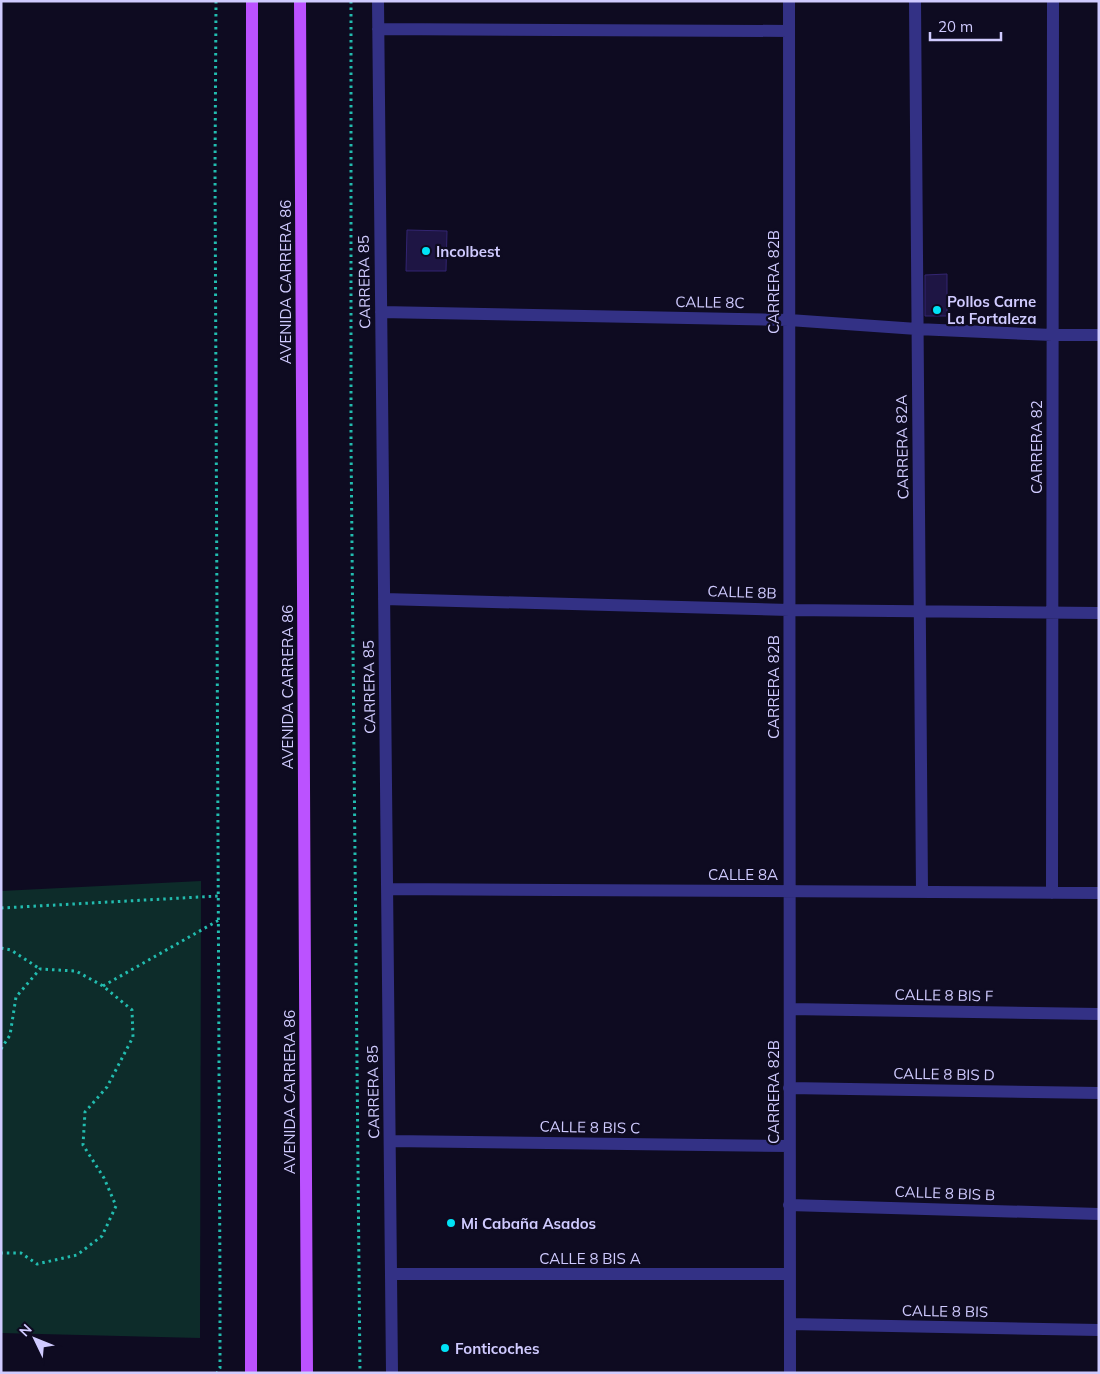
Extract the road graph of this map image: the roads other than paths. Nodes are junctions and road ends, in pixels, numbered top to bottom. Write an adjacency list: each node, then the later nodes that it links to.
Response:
1 (252, 1): 36 (main road)
2 (300, 1): 37 (main road, AVENIDA CARRERA 86)
3 (378, 1): 7 (street, CARRERA 85)
4 (789, 1): 8 (street, CARRERA 82B)
5 (915, 1): 11 (street, CARRERA 82A)
6 (1052, 1): 12 (street, CARRERA 82)
7 (378, 29): 8 (street); 9 (street, CARRERA 85)
8 (789, 31): 10 (street, CARRERA 82B)
9 (381, 312): 10 (street, CALLE 8C); 14 (street, CARRERA 85)
10 (789, 320): 11 (street, CALLE 8C); 15 (street, CARRERA 82B)
11 (917, 330): 12 (street, CALLE 8C); 16 (street, CARRERA 82A)
12 (1052, 335): 13 (street, CALLE 8C); 17 (street, CARRERA 82)
13 (1099, 335)
14 (384, 599): 15 (street, CALLE 8B); 19 (street, CARRERA 85)
15 (789, 610): 16 (street, CALLE 8B); 20 (street, CARRERA 82B)
16 (920, 611): 17 (street, CALLE 8B); 21 (street, CARRERA 82A)
17 (1052, 612): 18 (street, CALLE 8B); 22 (street, CARRERA 82)
18 (1099, 613)
19 (387, 889): 20 (street, CALLE 8A); 28 (street, CARRERA 85)
20 (789, 891): 21 (street, CALLE 8A); 24 (street, CARRERA 82B)
21 (922, 892): 22 (street, CALLE 8A)
22 (1052, 893): 23 (street, CALLE 8A)
23 (1099, 893)
24 (790, 1009): 25 (street, CALLE 8 BIS F); 26 (street, CARRERA 82B)
25 (1099, 1014)
26 (790, 1088): 27 (street, CALLE 8 BIS D); 29 (street, CARRERA 82B)
27 (1099, 1093)
28 (390, 1141): 29 (street, CALLE 8 BIS C); 32 (street, CARRERA 85)
29 (789, 1146): 30 (street, CARRERA 82B)
30 (789, 1205): 31 (street, CALLE 8 BIS B); 33 (street, CARRERA 82B)
31 (1099, 1214)
32 (391, 1274): 33 (street, CALLE 8 BIS A); 38 (street, CARRERA 85)
33 (790, 1274): 34 (street, CARRERA 82B)
34 (790, 1324): 35 (street, CALLE 8 BIS); 39 (street, CARRERA 82B)
35 (1099, 1330)
36 (251, 1373)
37 (307, 1373)
38 (392, 1373)
39 (790, 1373)

